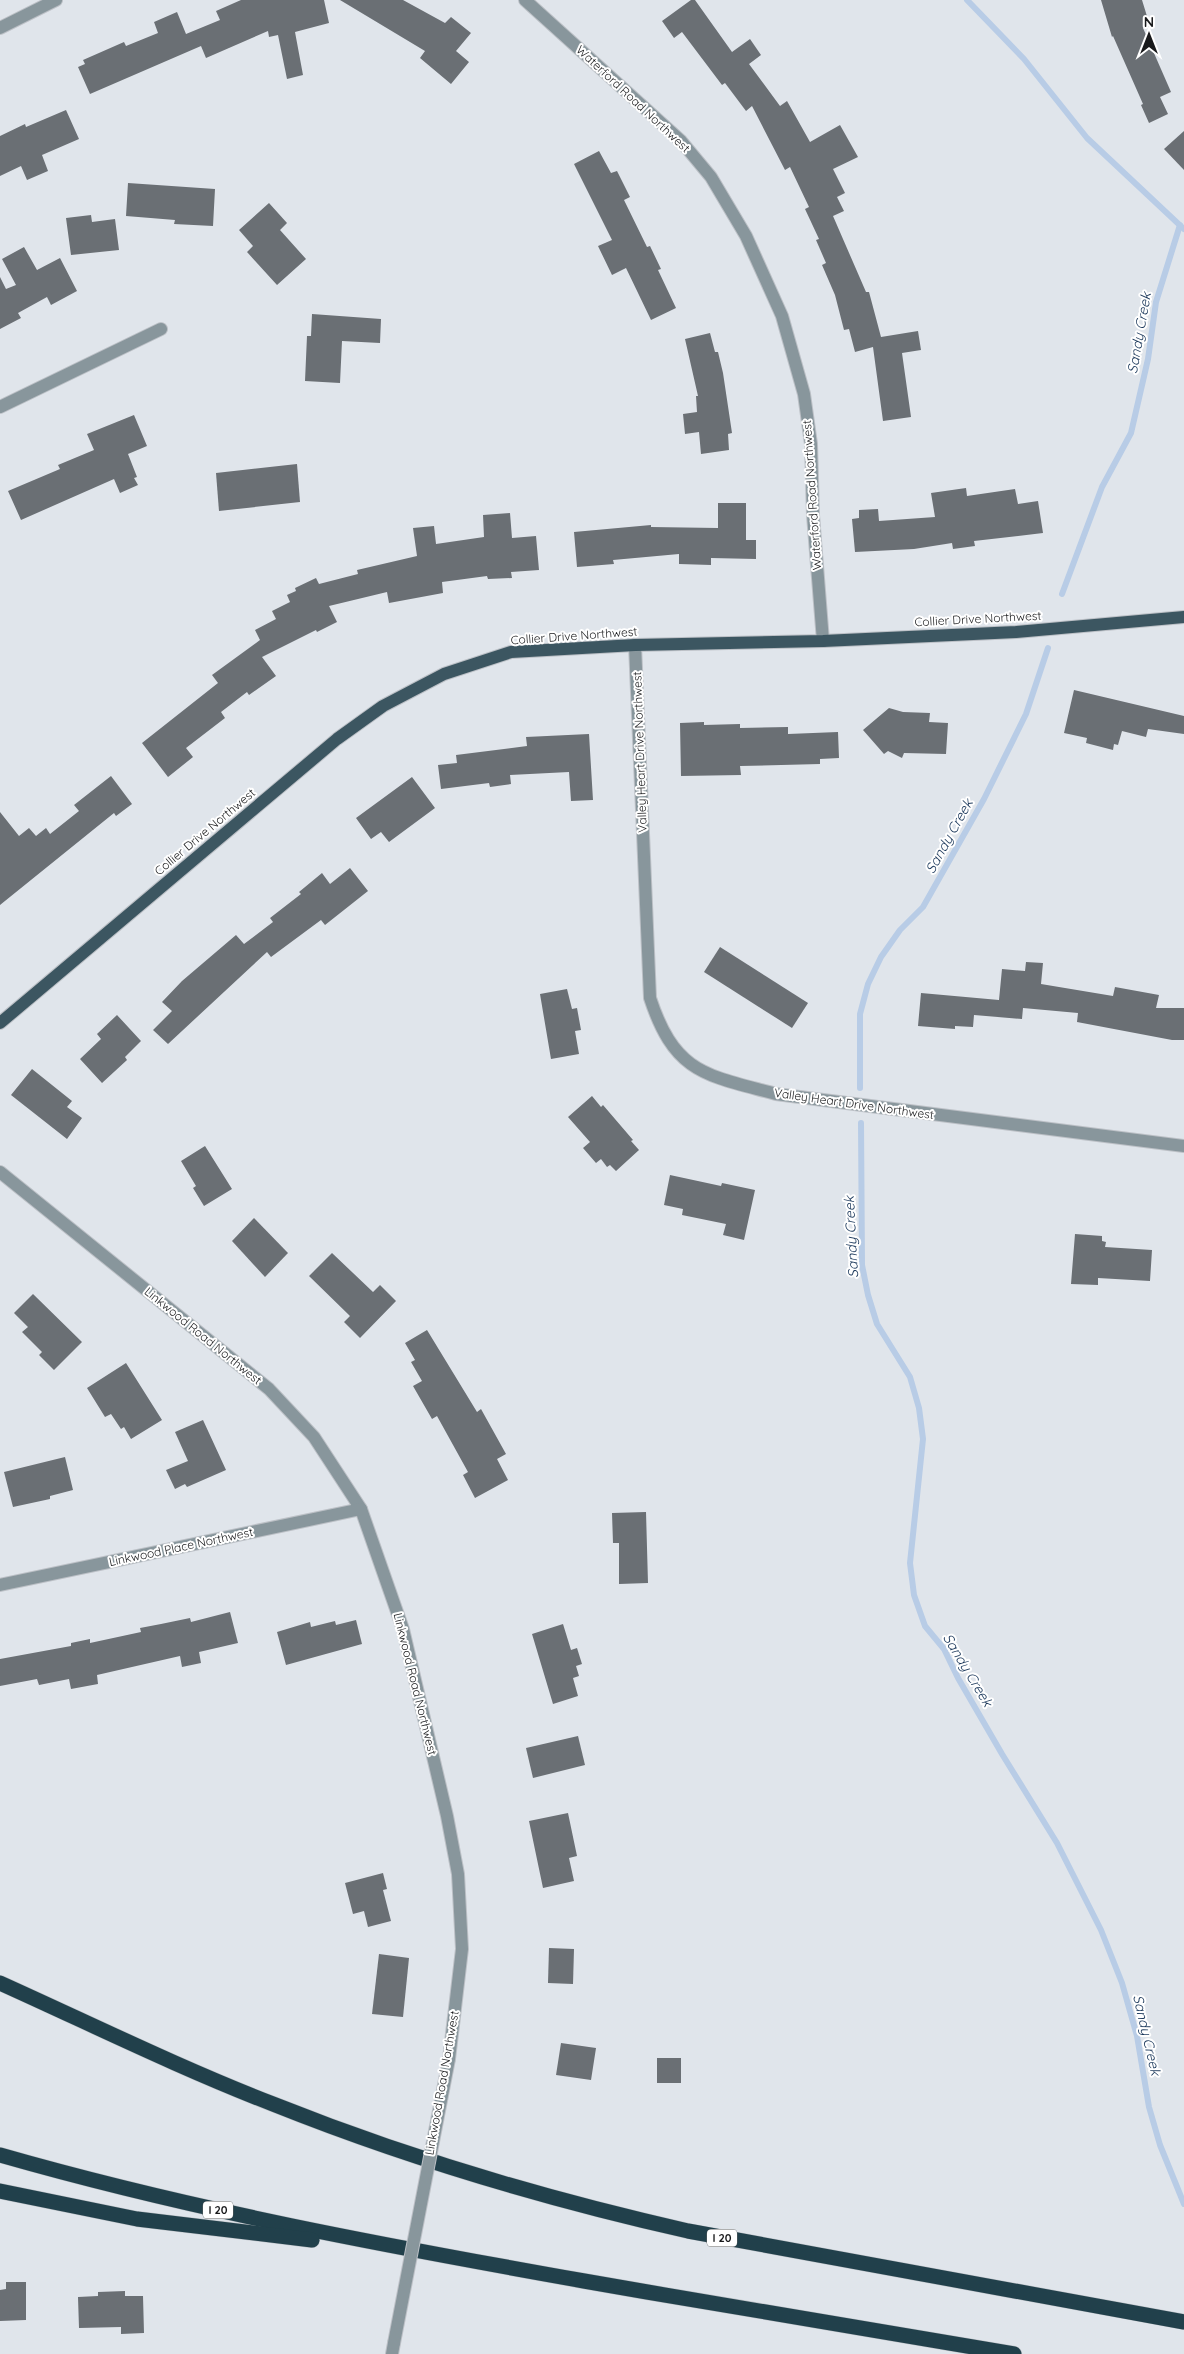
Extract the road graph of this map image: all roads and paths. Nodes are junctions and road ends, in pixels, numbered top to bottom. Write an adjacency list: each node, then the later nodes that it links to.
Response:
1 (56, 0): 3 (street)
2 (525, 0): 7 (street, Waterford Road Northwest)
3 (0, 28)
4 (161, 330): 5 (street)
5 (0, 408)
6 (1184, 617): 7 (main road, Collier Drive Northwest)
7 (823, 641): 8 (main road, Collier Drive Northwest)
8 (635, 645): 9 (main road, Collier Drive Northwest); 10 (street, Valley Heart Drive Northwest)
9 (0, 1023)
10 (1184, 1146)
11 (0, 1172): 12 (street, Linkwood Road Northwest)
12 (361, 1508): 13 (street, Linkwood Place Northwest); 21 (street, Linkwood Road Northwest, bridge)
13 (0, 1585)
14 (0, 1978): 16 (highway, I 20)
15 (0, 1983): 16 (highway)
16 (59, 2009): 20 (highway, I 20)
17 (0, 2155): 19 (highway, I 20)
18 (0, 2191): 19 (highway)
19 (438, 2255): 22 (highway, I 20)
20 (1184, 2322)
21 (393, 2348)
22 (1014, 2354)

